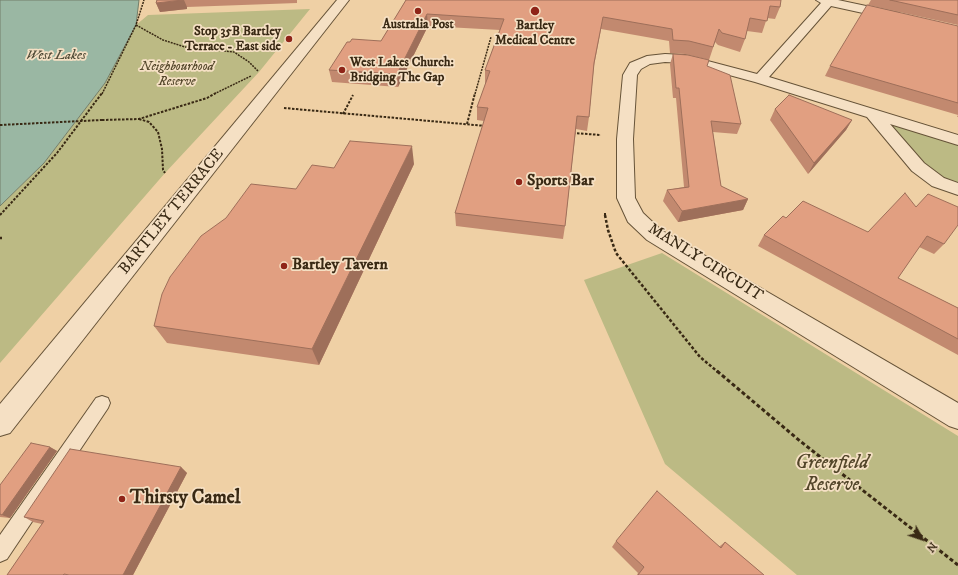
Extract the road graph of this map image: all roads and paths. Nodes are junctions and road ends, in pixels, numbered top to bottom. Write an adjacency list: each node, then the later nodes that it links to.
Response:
1 (144, 0): 5 (path)
2 (343, 0): 25 (street, BARTLEY TERRACE)
3 (826, 1): 4 (street); 7 (street)
4 (906, 18)
5 (136, 25): 12 (path); 22 (path)
6 (491, 37): 13 (path)
7 (760, 79): 10 (street, MANLY CIRCUIT); 24 (street, MANLY CIRCUIT)
8 (353, 95): 11 (path)
9 (283, 108): 11 (path)
10 (870, 112): 18 (street, MANLY CIRCUIT); 20 (street)
11 (343, 114): 13 (path)
12 (139, 119): 14 (path, bridge); 19 (path)
13 (467, 124): 15 (path)
14 (0, 125)
15 (490, 126)
16 (569, 133): 17 (path)
17 (608, 136)
18 (958, 140)
19 (165, 173)
20 (958, 189)
21 (604, 210): 27 (path)
22 (0, 214)
23 (102, 403): 26 (lane)
24 (958, 417)
25 (0, 424)
26 (0, 552)
27 (958, 565)

